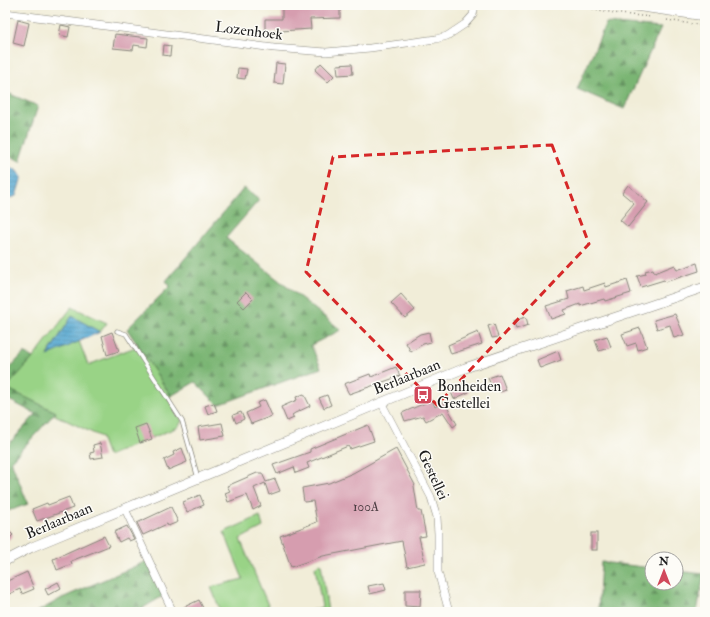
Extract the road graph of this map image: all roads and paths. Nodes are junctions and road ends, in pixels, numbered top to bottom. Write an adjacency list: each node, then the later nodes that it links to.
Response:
1 (476, 5): 4 (street, Lozenhoek)
2 (573, 5): 6 (path)
3 (635, 5): 5 (main road)
4 (5, 13)
5 (705, 15)
6 (656, 18)
7 (663, 19): 8 (path)
8 (705, 26)
9 (705, 286): 11 (street, Berlaarbaan)
10 (117, 331): 12 (lane)
11 (381, 402): 12 (street, Berlaarbaan); 16 (street, Gestellei)
12 (199, 479): 13 (street, Berlaarbaan)
13 (125, 510): 14 (street, Berlaarbaan); 15 (street)
14 (5, 561)
15 (173, 612)
16 (450, 612)

